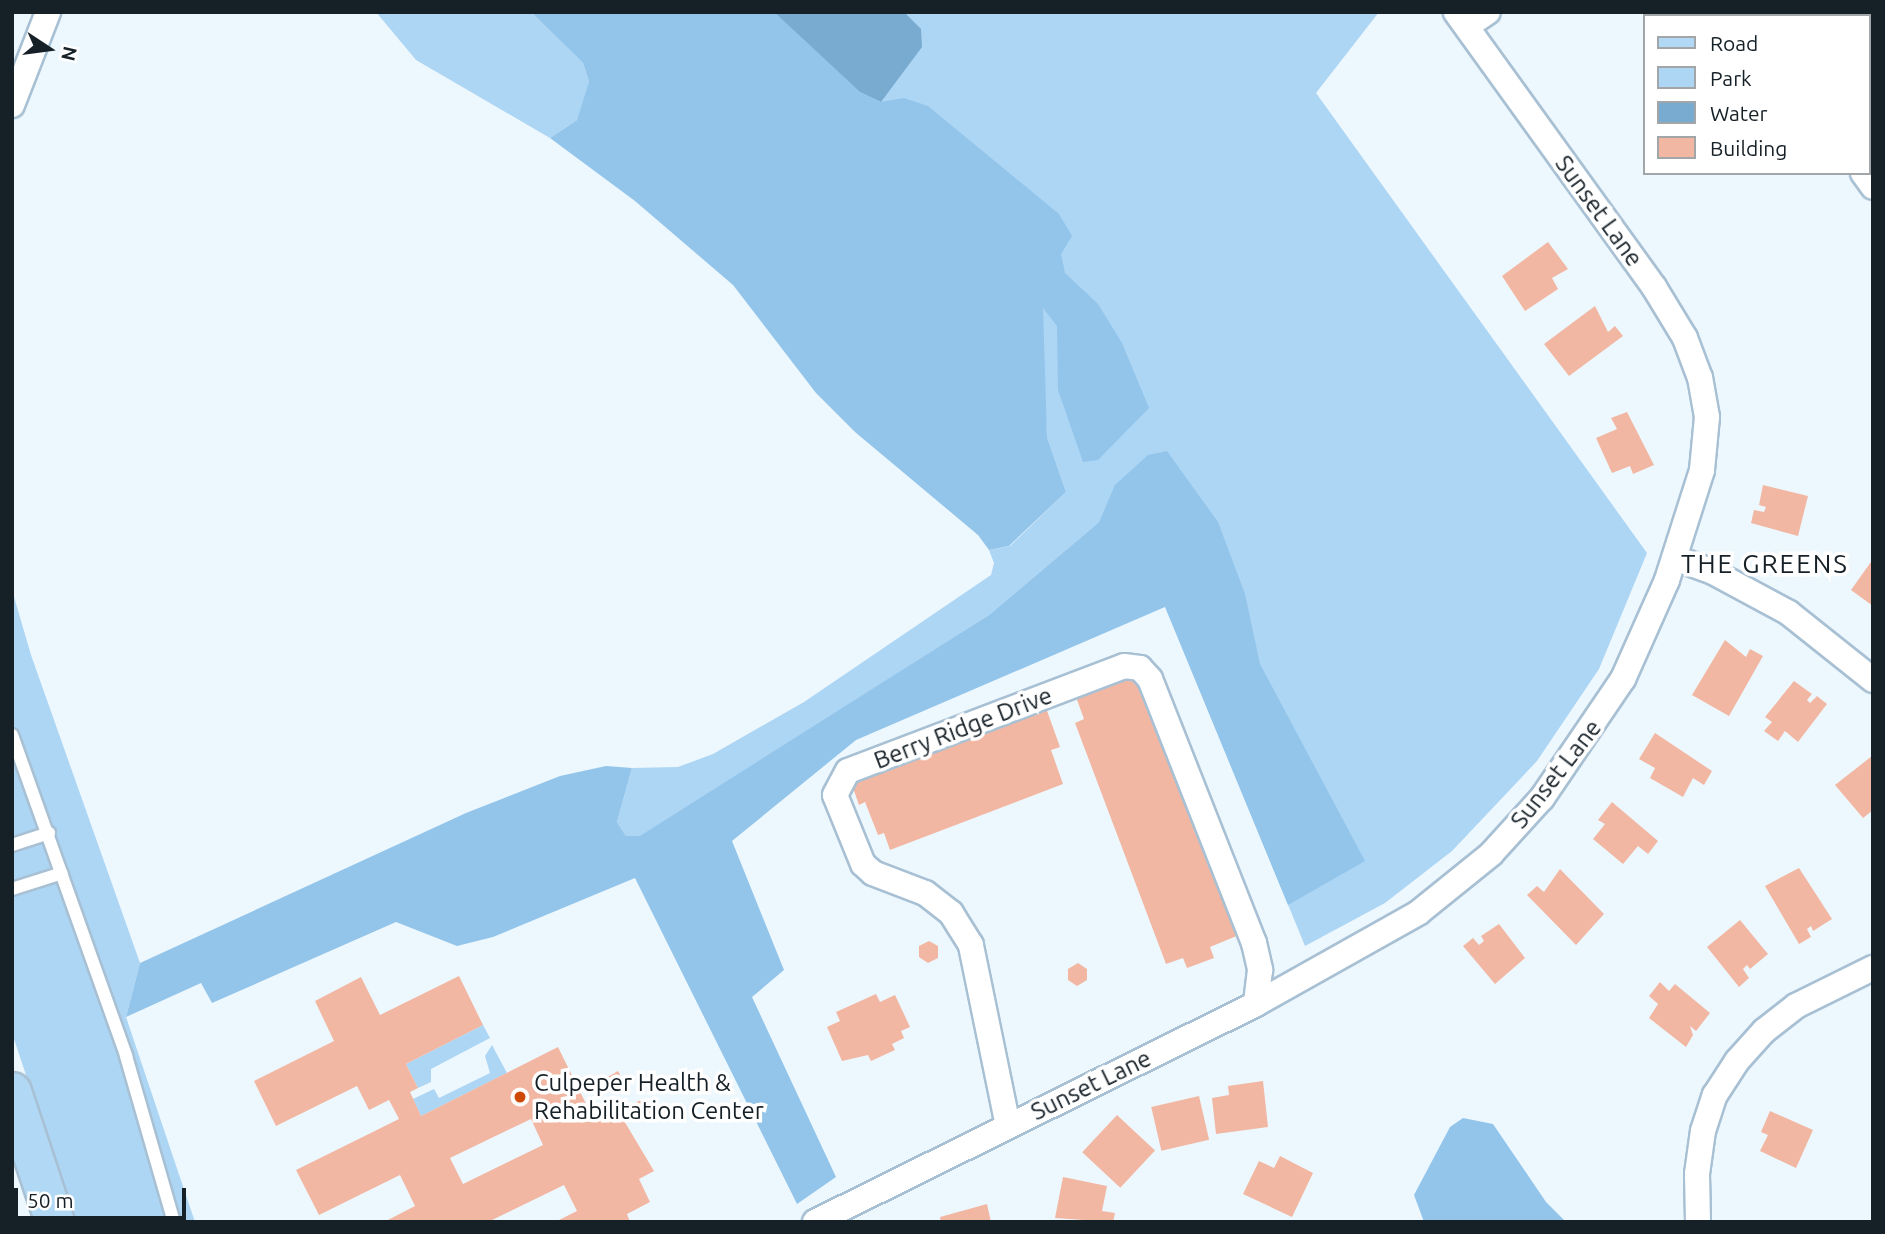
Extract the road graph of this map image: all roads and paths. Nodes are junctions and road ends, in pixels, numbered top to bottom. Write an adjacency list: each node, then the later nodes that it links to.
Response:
1 (48, 12): 4 (street)
2 (1488, 12): 3 (street)
3 (1462, 19): 5 (street, Sunset Lane)
4 (12, 105)
5 (1675, 558): 6 (street); 13 (street, Sunset Lane)
6 (1873, 680)
7 (12, 735): 8 (lane)
8 (49, 833): 9 (lane); 10 (lane)
9 (12, 845)
10 (62, 873): 11 (lane); 18 (lane)
11 (12, 889)
12 (1873, 968): 20 (street)
13 (1256, 1004): 15 (street, Sunset Lane); 15 (street, Berry Ridge Drive)
14 (12, 1092): 17 (main road)
15 (1008, 1126): 16 (street, Sunset Lane)
16 (854, 1213): 19 (street, Sunset Lane)
17 (55, 1222)
18 (174, 1222)
19 (815, 1222)
20 (1698, 1222)

